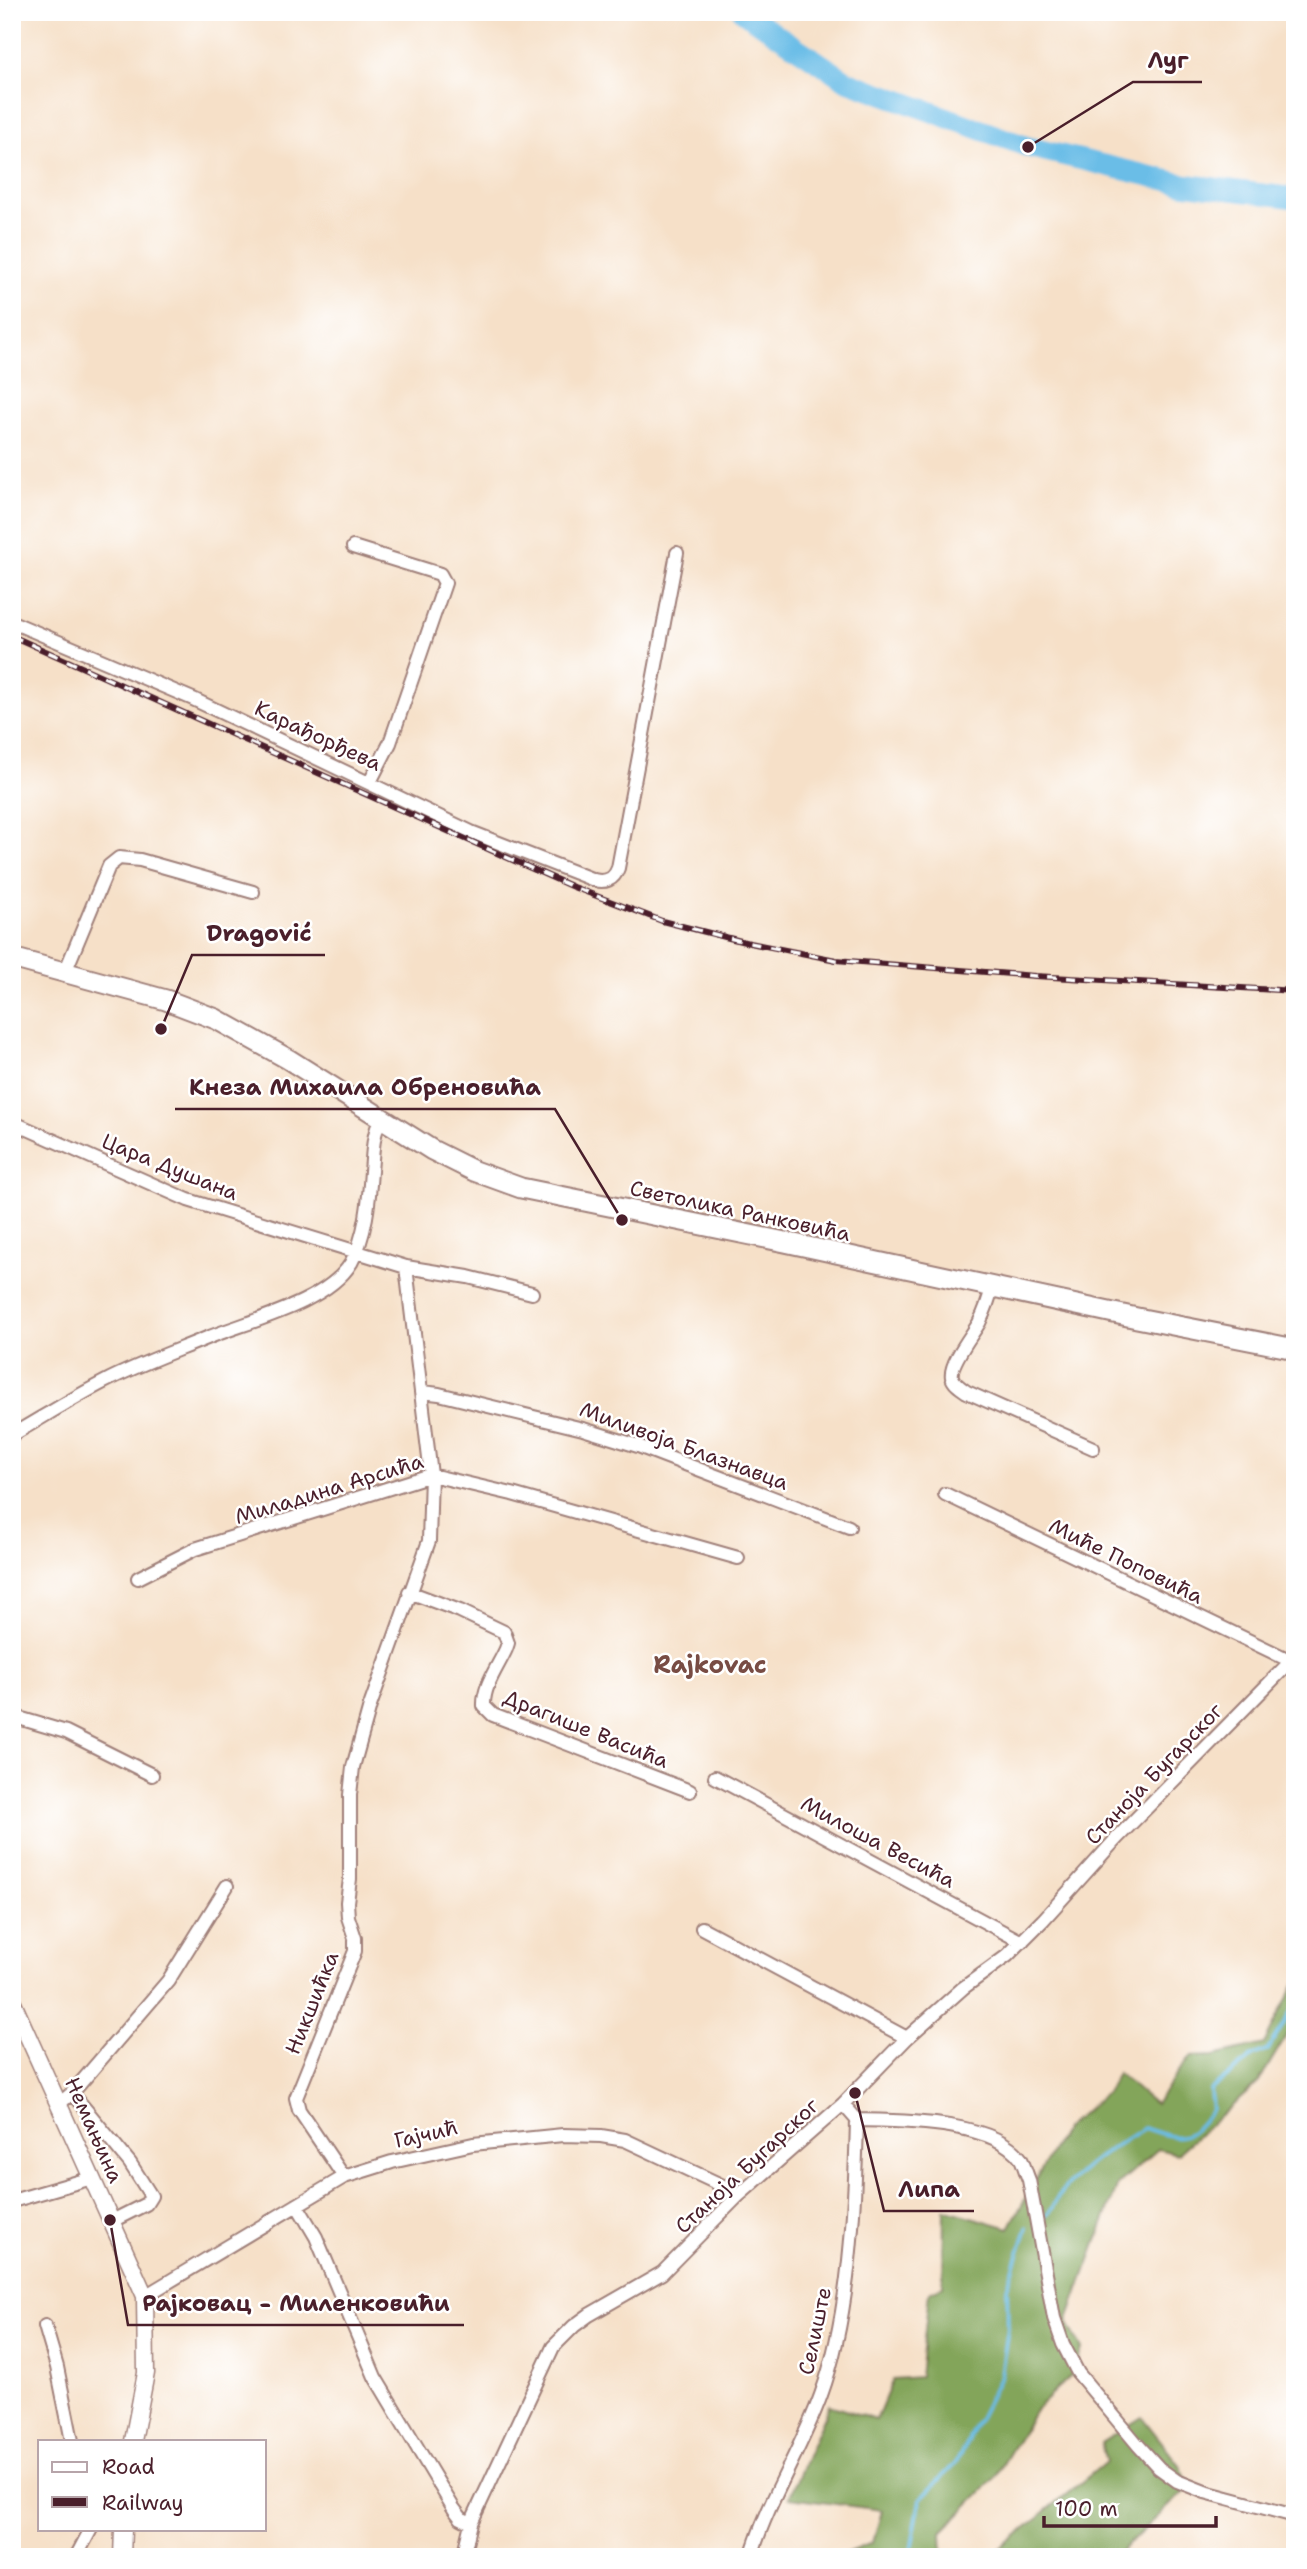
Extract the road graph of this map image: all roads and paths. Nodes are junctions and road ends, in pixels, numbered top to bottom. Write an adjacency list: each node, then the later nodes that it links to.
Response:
1 (353, 547): 4 (street)
2 (677, 553): 4 (street, Карађорђева)
3 (12, 622): 4 (street, Карађорђева)
4 (370, 782)
5 (253, 892): 7 (street)
6 (12, 958): 7 (main road, Светолика Ранковића)
7 (65, 972): 8 (main road, Светолика Ранковића)
8 (381, 1119): 10 (street); 12 (main road, Светолика Ранковића)
9 (12, 1122): 10 (street, Цара Душана)
10 (356, 1251): 11 (street, Цара Душана); 16 (street)
11 (406, 1267): 13 (street, Цара Душана); 15 (street)
12 (992, 1287): 14 (main road, Светолика Ранковића); 17 (street)
13 (532, 1293)
14 (1295, 1349)
15 (422, 1392): 18 (street); 20 (street, Миливоја Блазнавца)
16 (12, 1435)
17 (1093, 1448)
18 (431, 1475): 21 (street, Миладина Арсића); 22 (street, Миладина Арсића); 23 (street)
19 (945, 1494): 24 (street, Миће Поповића)
20 (849, 1527)
21 (738, 1558)
22 (138, 1578)
23 (409, 1592): 28 (street, Драгише Васића); 38 (street, Никшићка)
24 (1293, 1659): 31 (street, Станоја Бугарског)
25 (12, 1716): 26 (street)
26 (152, 1775)
27 (715, 1777): 31 (street, Милоша Весића)
28 (690, 1791)
29 (227, 1886): 34 (street)
30 (702, 1928): 33 (street)
31 (1022, 1942): 33 (street, Станоја Бугарског)
32 (12, 2001): 35 (street, Немањина)
33 (906, 2038): 36 (street, Станоја Бугарског)
34 (72, 2093): 35 (street); 43 (street)
35 (59, 2104): 39 (street, Немањина)
36 (843, 2104): 37 (street); 40 (street, Станоја Бугарског)
37 (857, 2120): 48 (street); 55 (street, Селиште)
38 (344, 2177): 40 (street, Гајчић); 42 (street, Гајчић)
39 (92, 2178): 41 (street); 43 (street, Немањина)
40 (737, 2197): 49 (street, Станоја Бугарског)
41 (12, 2201)
42 (297, 2205): 44 (street, Гајчић); 49 (street)
43 (112, 2221): 44 (street, Немањина)
44 (145, 2296): 47 (street, Немањина)
45 (45, 2326): 46 (street)
46 (72, 2440)
47 (133, 2440)
48 (1295, 2516)
49 (471, 2523): 54 (street, Станоја Бугарског)
50 (90, 2530): 52 (street)
51 (123, 2530): 53 (street)
52 (76, 2557)
53 (122, 2557)
54 (463, 2557)
55 (751, 2557)

